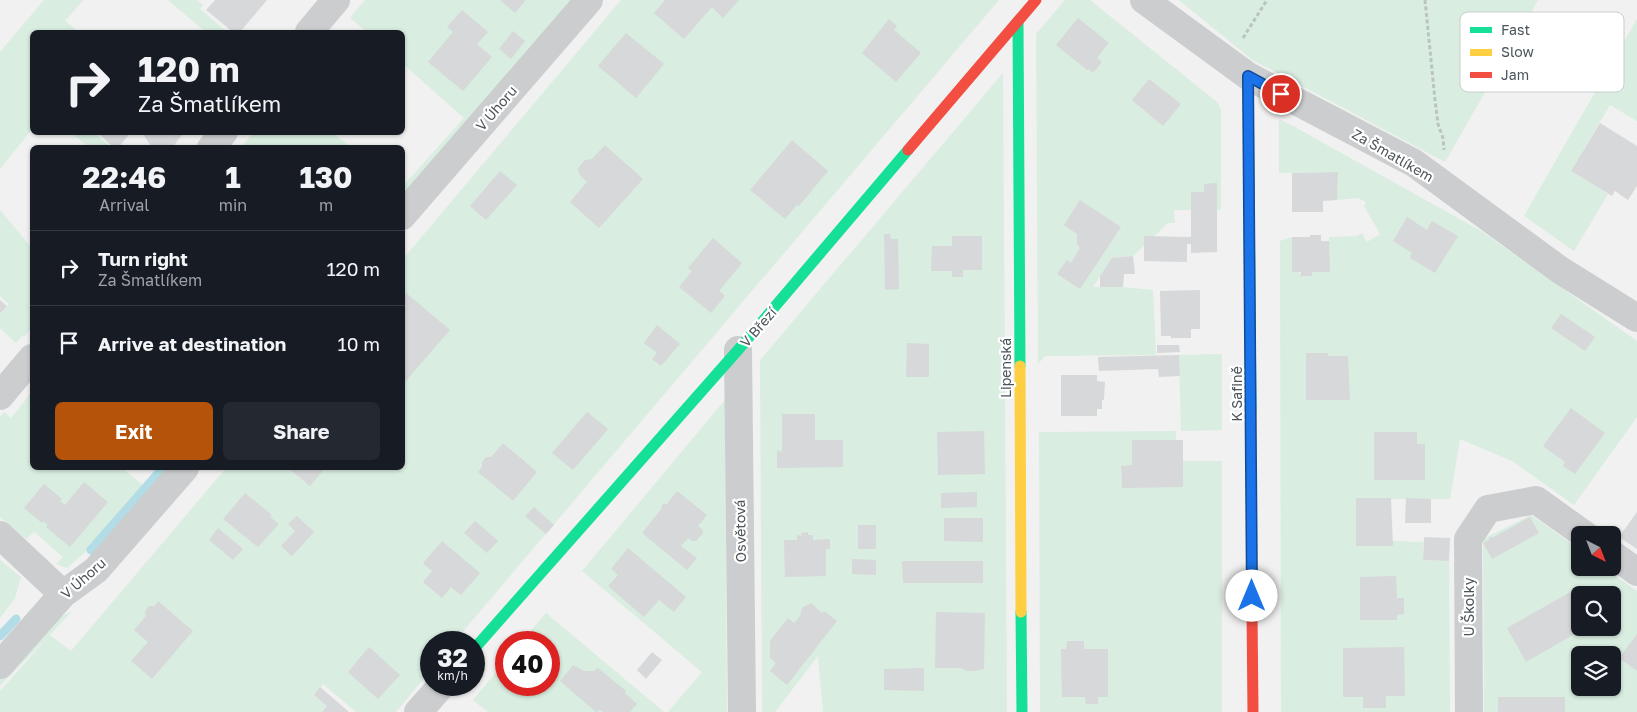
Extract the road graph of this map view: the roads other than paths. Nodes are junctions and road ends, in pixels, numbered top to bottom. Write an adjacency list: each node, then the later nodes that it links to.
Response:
1 (336, 0): 6 (street)
2 (589, 0): 10 (street, V Úhoru)
3 (1036, 0): 5 (street, V Březí)
4 (1144, 0): 7 (street, Za Šmatlíkem)
5 (1018, 23): 12 (street, V Březí); 26 (street, Lipenská)
6 (311, 30)
7 (1239, 69): 11 (street, Za Šmatlíkem); 27 (street, K Safině)
8 (222, 135): 9 (street)
9 (213, 145)
10 (405, 213)
11 (1637, 318)
12 (738, 350): 21 (street, V Březí); 25 (street, Osvětová)
13 (30, 360): 14 (street)
14 (0, 396)
15 (183, 470): 20 (street, V Úhoru)
16 (1572, 526): 28 (street, U Školky)
17 (0, 535): 20 (street)
18 (1621, 560): 19 (street)
19 (1637, 572)
20 (63, 594): 22 (street, V Úhoru)
21 (485, 637)
22 (0, 665)
23 (432, 696): 24 (street)
24 (418, 712)
25 (742, 712)
26 (1022, 712)
27 (1253, 712)
28 (1469, 712)

